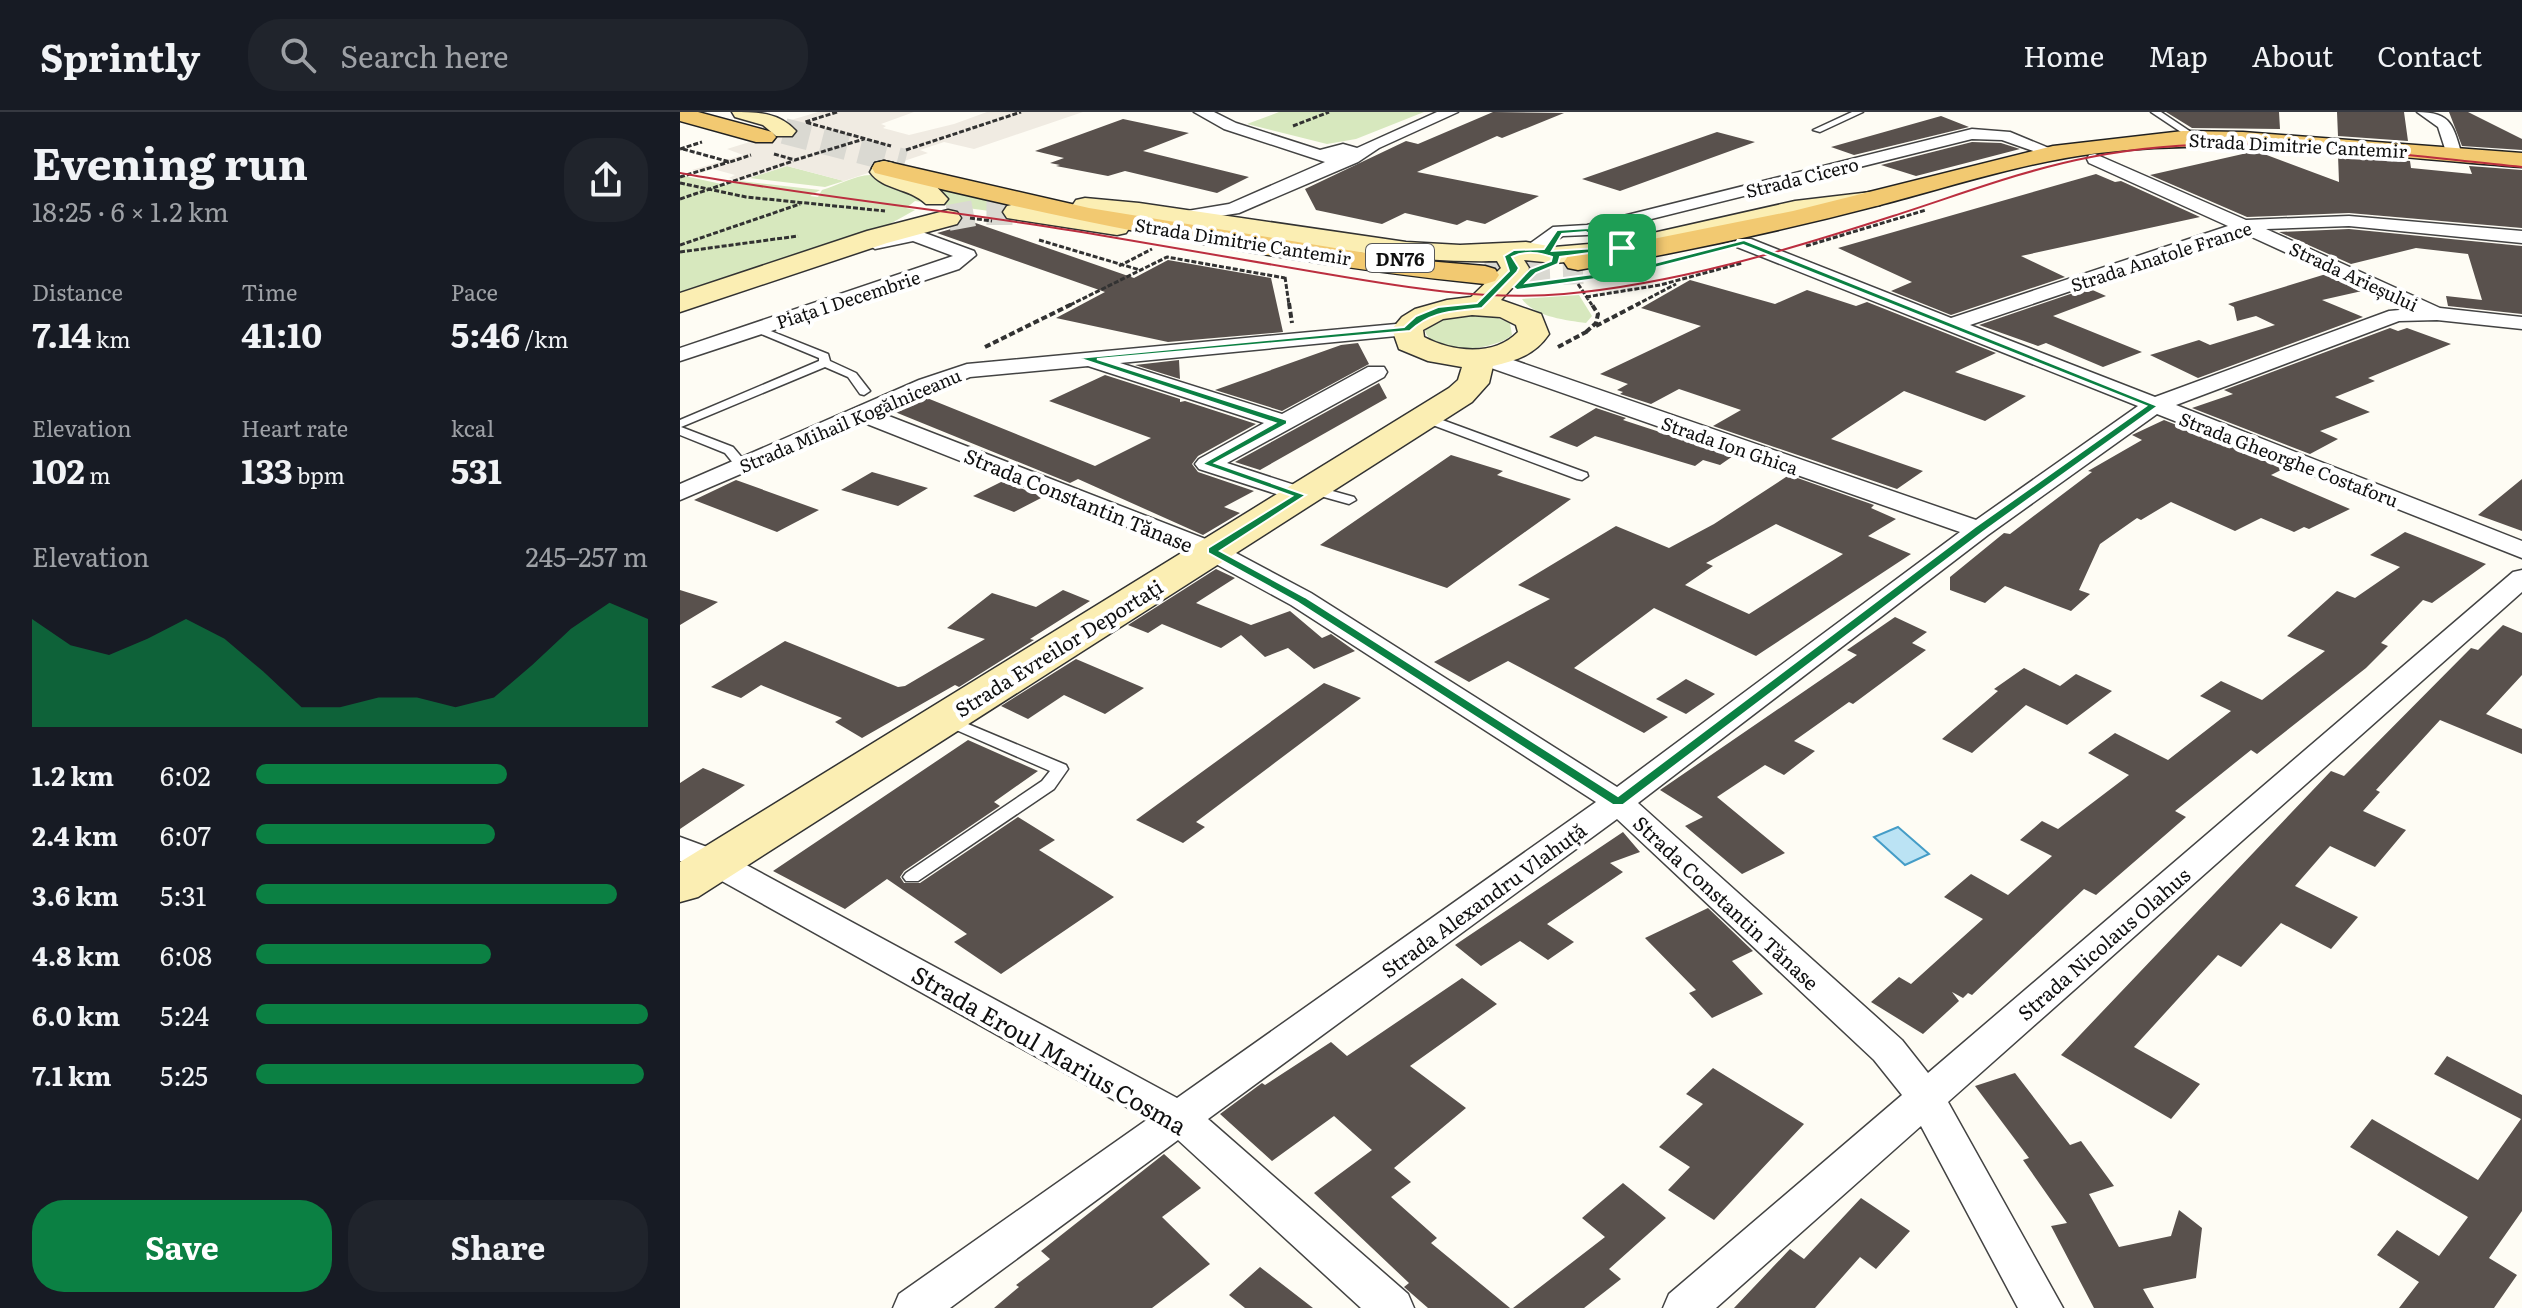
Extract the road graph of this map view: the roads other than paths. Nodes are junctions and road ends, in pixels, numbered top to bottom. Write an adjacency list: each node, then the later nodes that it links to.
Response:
1 (711, 112): 11 (main road)
2 (743, 112): 11 (main road)
3 (1202, 112): 13 (street)
4 (1450, 112): 13 (street)
5 (1859, 112): 9 (lane)
6 (2155, 112): 10 (lane)
7 (2425, 112): 14 (street)
8 (680, 114): 11 (main road)
9 (1817, 130)
10 (2196, 138): 12 (main road, Strada Dimitrie Cantemir); 14 (main road, Strada Dimitrie Cantemir)
11 (762, 144)
12 (2053, 153): 17 (main road, Strada Dimitrie Cantemir); 24 (street, Strada Cicero)
13 (1338, 154): 21 (street)
14 (2454, 155): 16 (main road, Strada Dimitrie Cantemir)
15 (2095, 159): 23 (street, Strada Arieșului)
16 (2522, 160)
17 (1920, 187): 18 (main road, Strada Dimitrie Cantemir); 27 (main road)
18 (1871, 200): 28 (main road); 29 (main road, Strada Dimitrie Cantemir)
19 (1067, 206): 20 (main road); 20 (main road, Piața 1 Decembrie / DN76); 21 (main road); 26 (main road, Strada Dimitrie Cantemir); 26 (main road, Strada Dimitrie Cantemir / DN76)
20 (939, 212): 30 (main road); 30 (street); 36 (street, Piața 1 Decembrie)
21 (1237, 217): 29 (main road)
22 (1009, 220): 26 (main road)
23 (2245, 226): 25 (street, Strada Anatole France); 33 (street, Strada Arieșului); 35 (street, Strada Anatole France)
24 (1587, 230): 28 (street); 29 (street, Strada Cicero)
25 (2522, 237)
26 (1210, 239): 32 (main road)
27 (1744, 243): 29 (main road); 35 (street, Strada Gheorghe Costaforu)
28 (1622, 248): 29 (main road)
29 (1545, 265): 31 (main road); 31 (main road); 41 (main road)
30 (692, 300)
31 (1479, 306): 32 (main road)
32 (1441, 309): 37 (main road)
33 (2437, 314): 34 (street); 45 (street, Strada Alexandru Vlahuță)
34 (2522, 323)
35 (1949, 325): 45 (street, Strada Gheorghe Costaforu)
36 (758, 329): 38 (street, Piața 1 Decembrie); 42 (lane)
37 (1407, 329): 39 (main road); 40 (street, Strada Mihail Kogălniceanu)
38 (680, 355)
39 (1439, 355): 41 (main road); 46 (main road)
40 (1083, 358): 44 (street, Strada Mihail Kogălniceanu); 47 (street)
41 (1479, 358): 46 (main road, Strada Evreilor Deportaţi); 54 (street, Strada Ion Ghica)
42 (825, 363): 44 (lane); 48 (lane)
43 (1376, 372): 47 (street)
44 (863, 402): 50 (street, Strada Mihail Kogălniceanu); 56 (street, Strada Constantin Tănase)
45 (2153, 406): 54 (street, Strada Alexandru Vlahuță); 55 (street, Strada Gheorghe Costaforu)
46 (1432, 414): 51 (lane); 53 (main road, Strada Evreilor Deportaţi)
47 (1283, 422): 53 (street)
48 (680, 424)
49 (680, 431): 50 (lane)
50 (743, 466): 52 (street, Strada Mihail Kogălniceanu)
51 (1582, 476)
52 (680, 493)
53 (1320, 495): 56 (main road, Strada Evreilor Deportaţi)
54 (1979, 530): 59 (street, Strada Alexandru Vlahuță)
55 (2522, 550)
56 (1212, 551): 58 (main road, Strada Evreilor Deportaţi); 59 (street, Strada Constantin Tănase)
57 (2522, 578): 63 (street, Strada Nicolaus Olahus)
58 (943, 719): 60 (main road, Strada Evreilor Deportaţi); 61 (lane)
59 (1618, 802): 63 (street, Strada Constantin Tănase); 64 (street, Strada Alexandru Vlahuță)
60 (697, 855): 62 (main road, Strada Evreilor Deportaţi); 64 (street, Strada Eroul Marius Cosma)
61 (912, 877)
62 (680, 885)
63 (1926, 1098): 67 (street, Strada Nicolaus Olahus); 68 (street, Strada Constantin Tănase)
64 (1180, 1118): 65 (street, Strada Alexandru Vlahuță); 66 (street, Strada Eroul Marius Cosma)
65 (915, 1308)
66 (1392, 1308)
67 (1685, 1308)
68 (2041, 1308)

